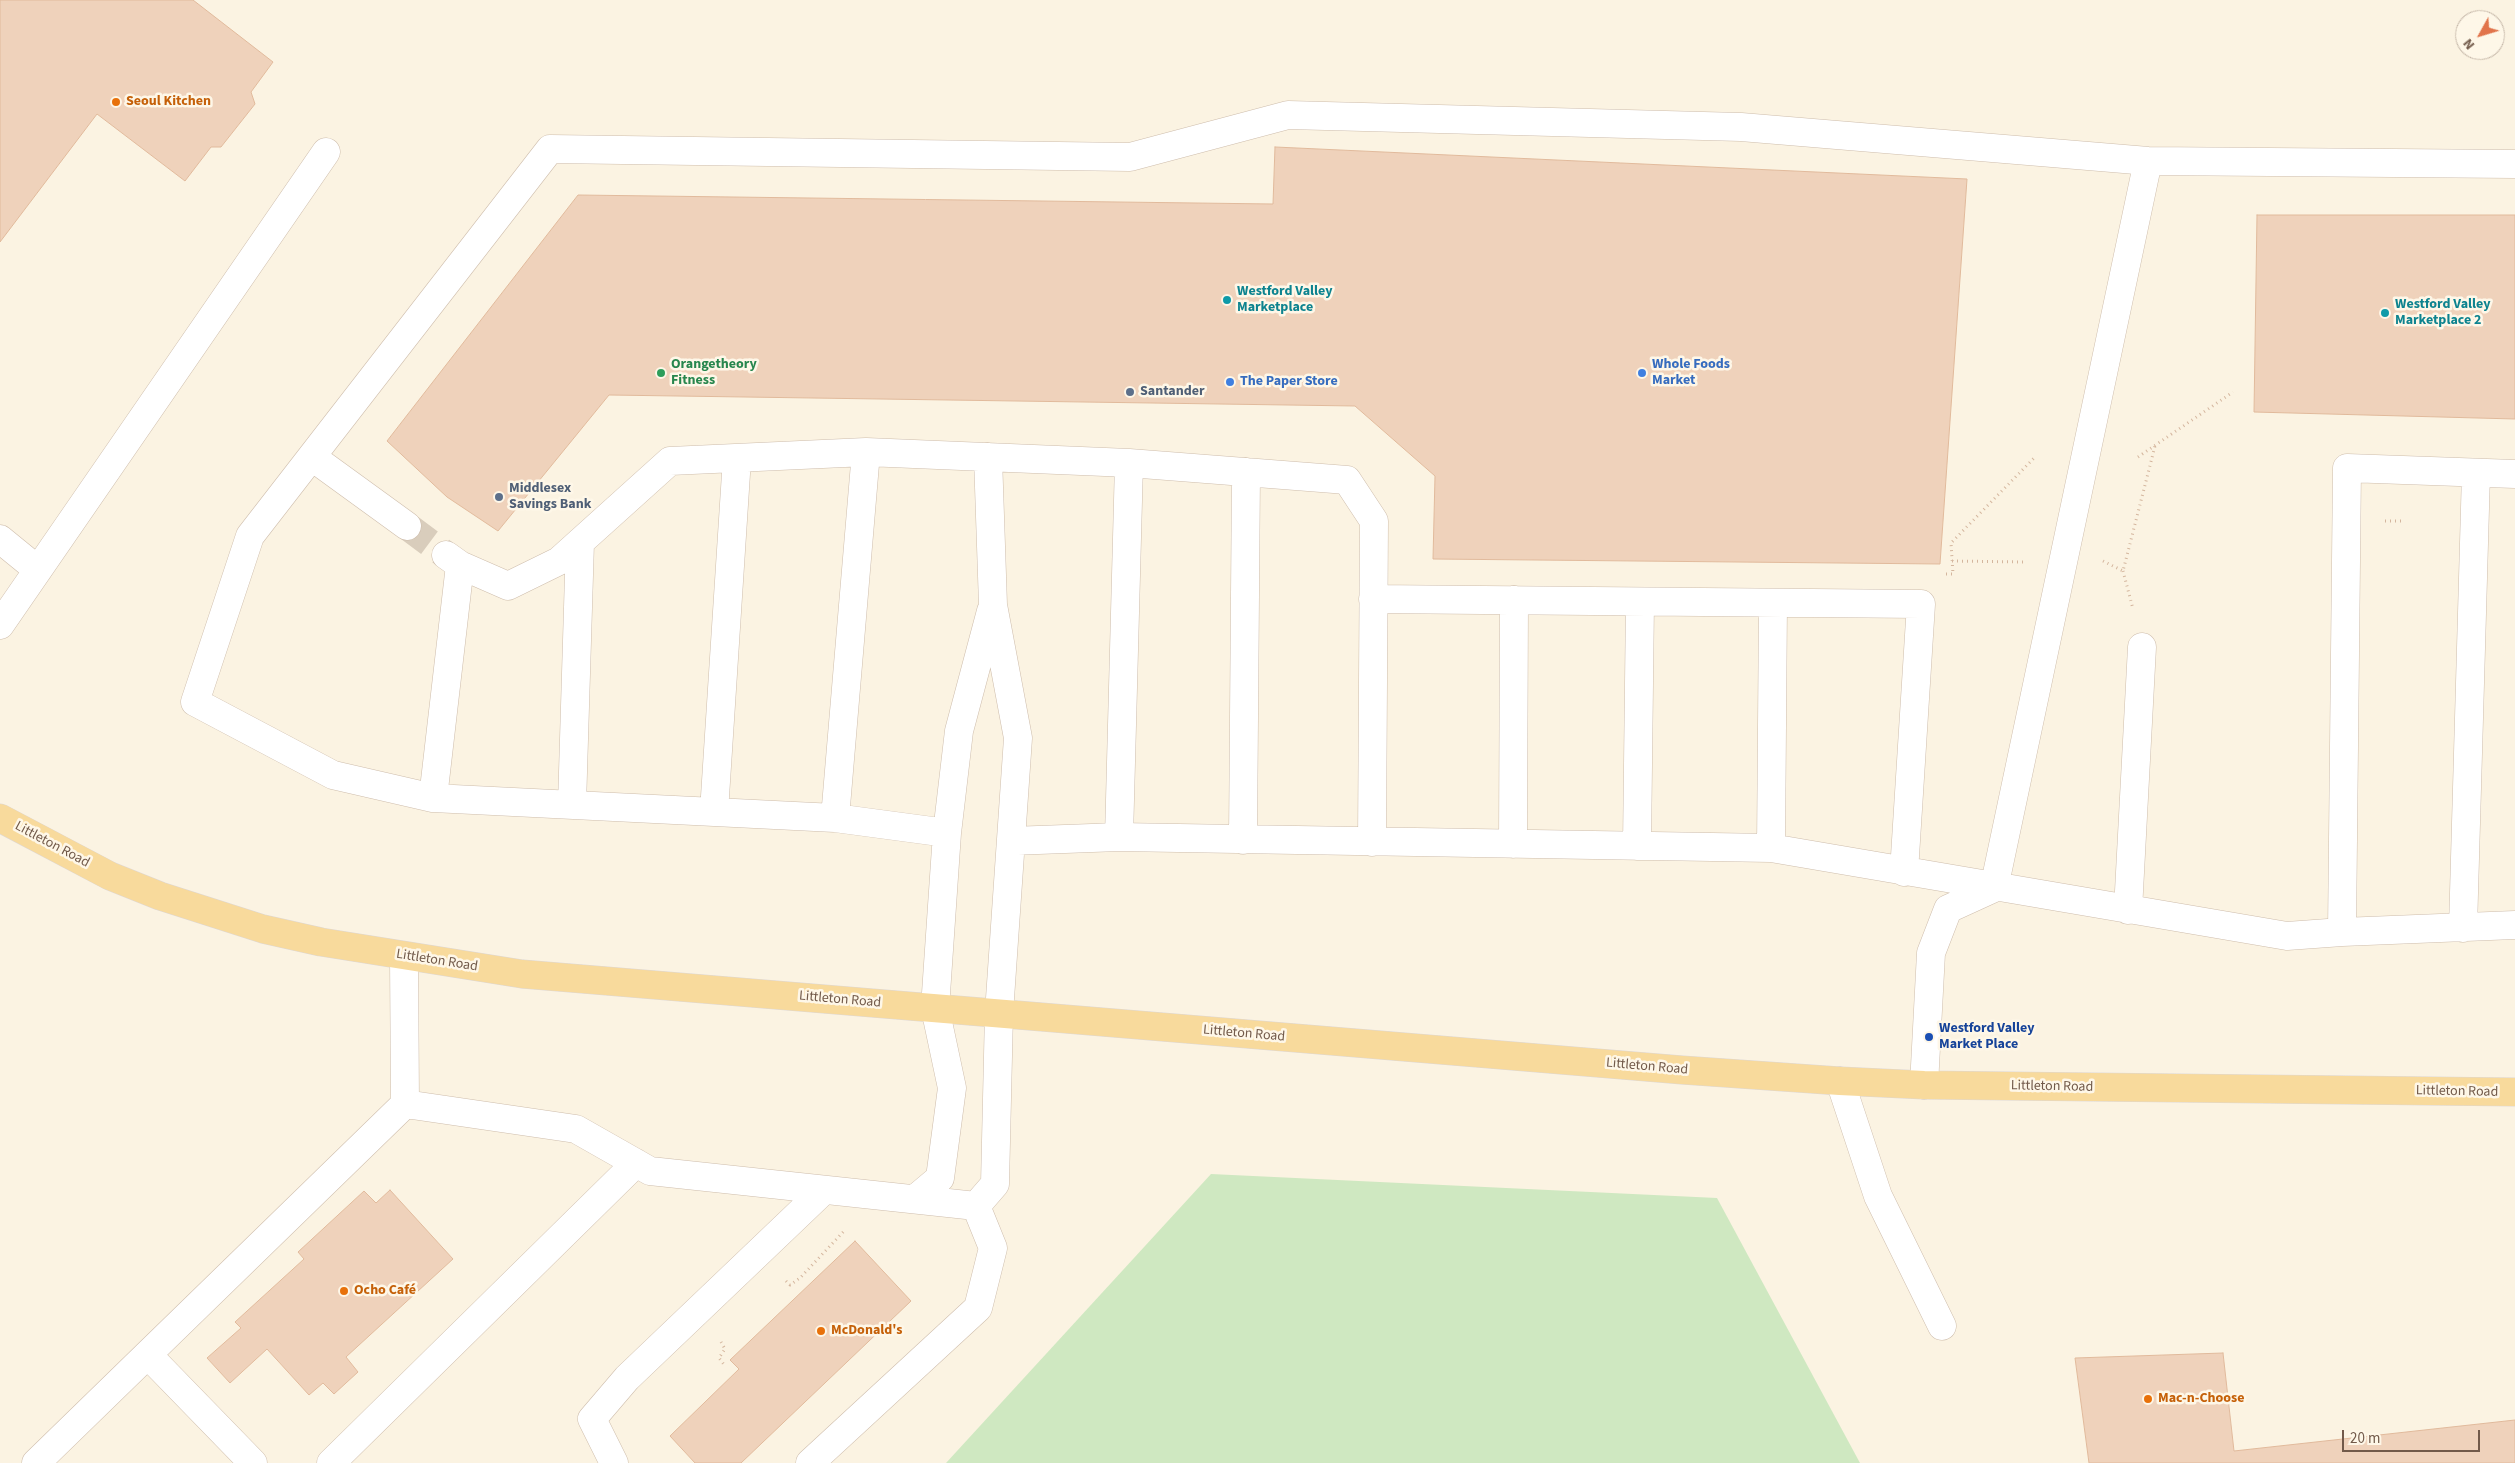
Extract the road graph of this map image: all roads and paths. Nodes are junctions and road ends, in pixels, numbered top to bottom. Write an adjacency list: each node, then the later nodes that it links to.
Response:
1 (326, 152): 22 (lane)
2 (2148, 161): 3 (lane); 8 (lane); 45 (lane)
3 (2515, 164)
4 (2233, 392): 5 (path)
5 (2155, 446): 9 (path); 19 (path)
6 (866, 452): 10 (lane); 11 (lane); 35 (lane)
7 (2036, 456): 20 (path)
8 (312, 457): 16 (lane); 31 (lane)
9 (2138, 457)
10 (737, 458): 18 (lane); 33 (lane)
11 (988, 458): 12 (lane); 28 (lane)
12 (1129, 464): 13 (lane); 37 (lane)
13 (1246, 472): 24 (lane); 38 (lane)
14 (2476, 473): 15 (lane); 48 (lane); 49 (lane)
15 (2515, 474)
16 (407, 526)
17 (0, 539): 22 (lane)
18 (580, 542): 31 (lane); 32 (lane)
19 (2097, 558)
20 (1952, 562): 21 (path); 23 (path)
21 (2025, 562)
22 (38, 570): 29 (lane)
23 (1943, 574)
24 (1373, 599): 25 (lane); 40 (lane)
25 (1514, 600): 26 (lane); 41 (lane)
26 (1640, 602): 27 (lane); 42 (lane)
27 (1773, 603): 43 (lane); 44 (lane)
28 (993, 605): 36 (lane); 39 (lane)
29 (0, 625)
30 (2142, 647): 46 (lane)
31 (433, 798): 32 (lane)
32 (572, 805): 33 (lane)
33 (714, 812): 35 (lane)
34 (0, 818): 50 (main road, Littleton Road)
35 (835, 818): 36 (lane)
36 (948, 834): 51 (lane)
37 (1119, 837): 38 (lane); 39 (lane)
38 (1243, 840): 40 (lane)
39 (1011, 841): 52 (lane)
40 (1372, 842): 41 (lane)
41 (1513, 844): 42 (lane)
42 (1637, 846): 43 (lane)
43 (1771, 848): 44 (lane)
44 (1904, 872): 45 (lane)
45 (1994, 888): 46 (lane); 54 (lane)
46 (2128, 910): 49 (lane)
47 (2515, 925): 48 (lane)
48 (2463, 928): 49 (lane)
49 (2342, 932)
50 (404, 956): 51 (main road, Littleton Road); 56 (lane)
51 (935, 1008): 52 (main road, Littleton Road); 59 (lane)
52 (999, 1013): 53 (main road, Littleton Road); 60 (lane)
53 (1840, 1081): 54 (main road, Littleton Road); 61 (lane)
54 (1924, 1085): 55 (main road, Littleton Road)
55 (2515, 1092)
56 (405, 1104): 57 (lane); 62 (lane)
57 (636, 1163): 58 (lane); 66 (lane)
58 (824, 1190): 59 (lane); 63 (lane)
59 (915, 1199): 60 (lane)
60 (976, 1206): 67 (lane)
61 (1942, 1326)
62 (148, 1355): 64 (lane); 65 (lane)
63 (606, 1459)
64 (36, 1463)
65 (253, 1463)
66 (331, 1463)
67 (810, 1463)

